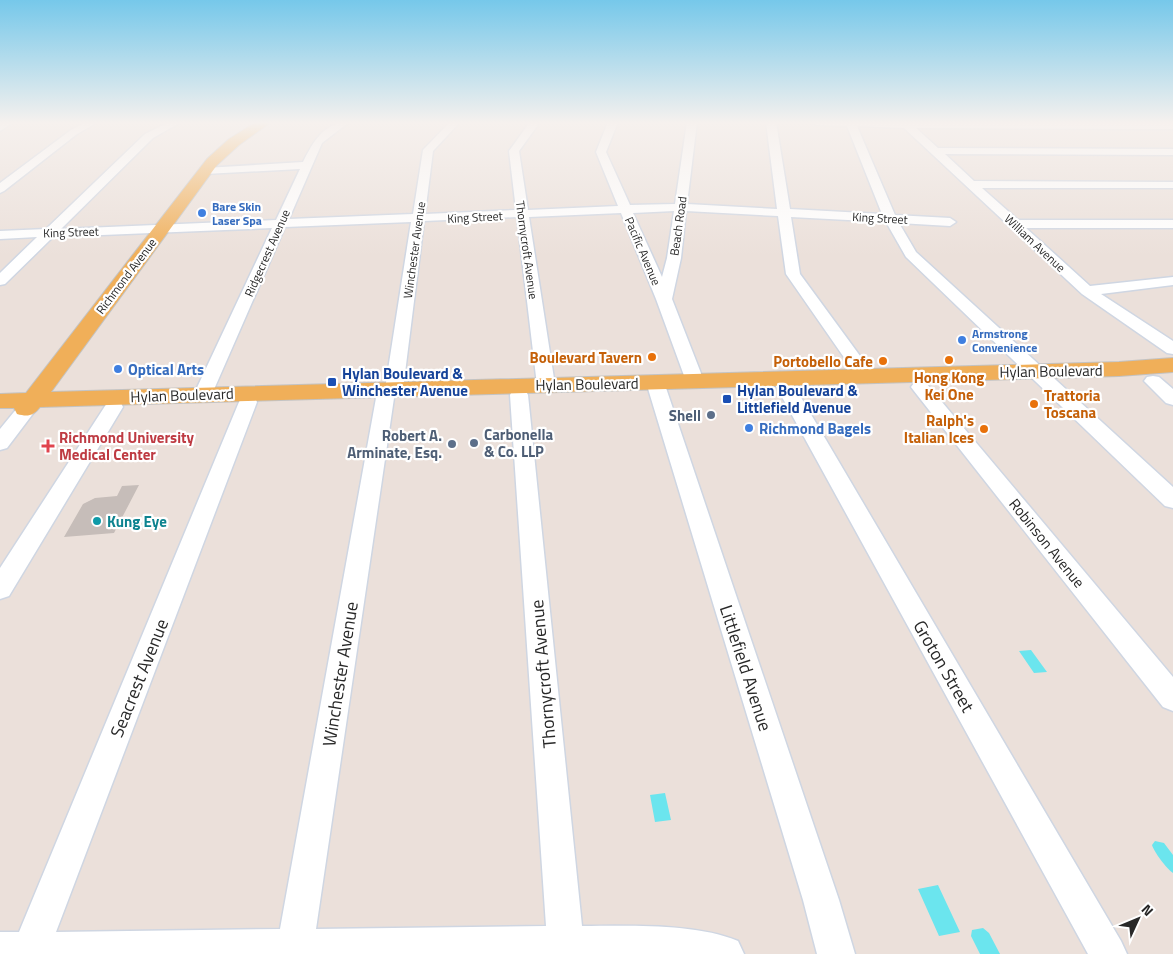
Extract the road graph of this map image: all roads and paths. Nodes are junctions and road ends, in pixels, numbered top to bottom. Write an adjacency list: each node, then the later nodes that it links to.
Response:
1 (29, 167): 16 (street)
2 (118, 167): 28 (street)
3 (209, 167): 13 (main road, Richmond Avenue)
4 (282, 167): 13 (street)
5 (307, 167): 26 (street, Ridgecrest Avenue)
6 (426, 167): 21 (street, Winchester Avenue)
7 (516, 167): 20 (street, Thornycroft Avenue)
8 (607, 167): 18 (street, Pacific Avenue)
9 (686, 167): 17 (street, Beach Road)
10 (777, 167): 19 (street)
11 (868, 167): 22 (street)
12 (952, 167): 14 (street, William Avenue)
13 (205, 171): 27 (main road, Richmond Avenue)
14 (971, 184): 15 (street); 24 (street, William Avenue)
15 (1173, 185)
16 (0, 189)
17 (680, 207): 18 (street, King Street); 19 (street, King Street); 31 (street, Beach Road)
18 (624, 209): 20 (street, King Street); 30 (street, Pacific Avenue)
19 (784, 213): 22 (street, King Street); 38 (street)
20 (522, 214): 21 (street, King Street); 43 (street, Thornycroft Avenue)
21 (418, 219): 26 (street, King Street); 47 (street, Winchester Avenue)
22 (890, 219): 23 (street, King Street); 39 (street)
23 (950, 222)
24 (1014, 224): 25 (street); 34 (street, William Avenue)
25 (1173, 224)
26 (279, 225): 27 (street, King Street); 46 (street, Ridgecrest Avenue)
27 (162, 229): 28 (street, King Street); 52 (main road, Richmond Avenue)
28 (49, 233): 29 (street, King Street); 32 (street)
29 (0, 235)
30 (645, 257): 31 (street); 35 (street, Pacific Avenue)
31 (674, 258): 35 (street, Beach Road)
32 (0, 281)
33 (1173, 281): 34 (street)
34 (1087, 291): 36 (street, William Avenue)
35 (664, 299): 41 (street, Pacific Avenue)
36 (1173, 349)
37 (1173, 365): 39 (main road, Hylan Boulevard)
38 (866, 375): 39 (main road, Hylan Boulevard); 42 (main road, Hylan Boulevard)
39 (1041, 377): 40 (main road, Hylan Boulevard); 45 (main road, Hylan Boulevard); 56 (street)
40 (1163, 380): 49 (street)
41 (695, 381): 42 (main road, Hylan Boulevard); 44 (main road, Hylan Boulevard)
42 (784, 383): 44 (main road, Hylan Boulevard); 45 (main road, Hylan Boulevard); 64 (street, Groton Street)
43 (546, 385): 44 (main road, Hylan Boulevard); 47 (main road, Hylan Boulevard)
44 (656, 387): 48 (main road, Hylan Boulevard); 63 (street, Littlefield Avenue)
45 (920, 387): 58 (street, Robinson Avenue)
46 (203, 394): 47 (main road, Hylan Boulevard); 52 (main road, Hylan Boulevard)
47 (390, 394): 48 (main road, Hylan Boulevard); 51 (main road, Hylan Boulevard); 59 (street, Winchester Avenue)
48 (519, 395): 60 (street, Thornycroft Avenue)
49 (1173, 399)
50 (0, 401): 52 (main road, Hylan Boulevard)
51 (248, 402): 53 (main road, Hylan Boulevard); 61 (street, Seacrest Avenue)
52 (29, 405): 53 (main road, Hylan Boulevard); 54 (main road, Hylan Boulevard); 55 (street, Richmond Avenue)
53 (114, 407): 57 (street)
54 (0, 412)
55 (0, 443)
56 (1173, 500)
57 (0, 589)
58 (1173, 698)
59 (295, 949): 60 (street); 61 (street)
60 (566, 950): 62 (street)
61 (20, 952)
62 (725, 954)
63 (836, 954)
64 (1108, 954)

